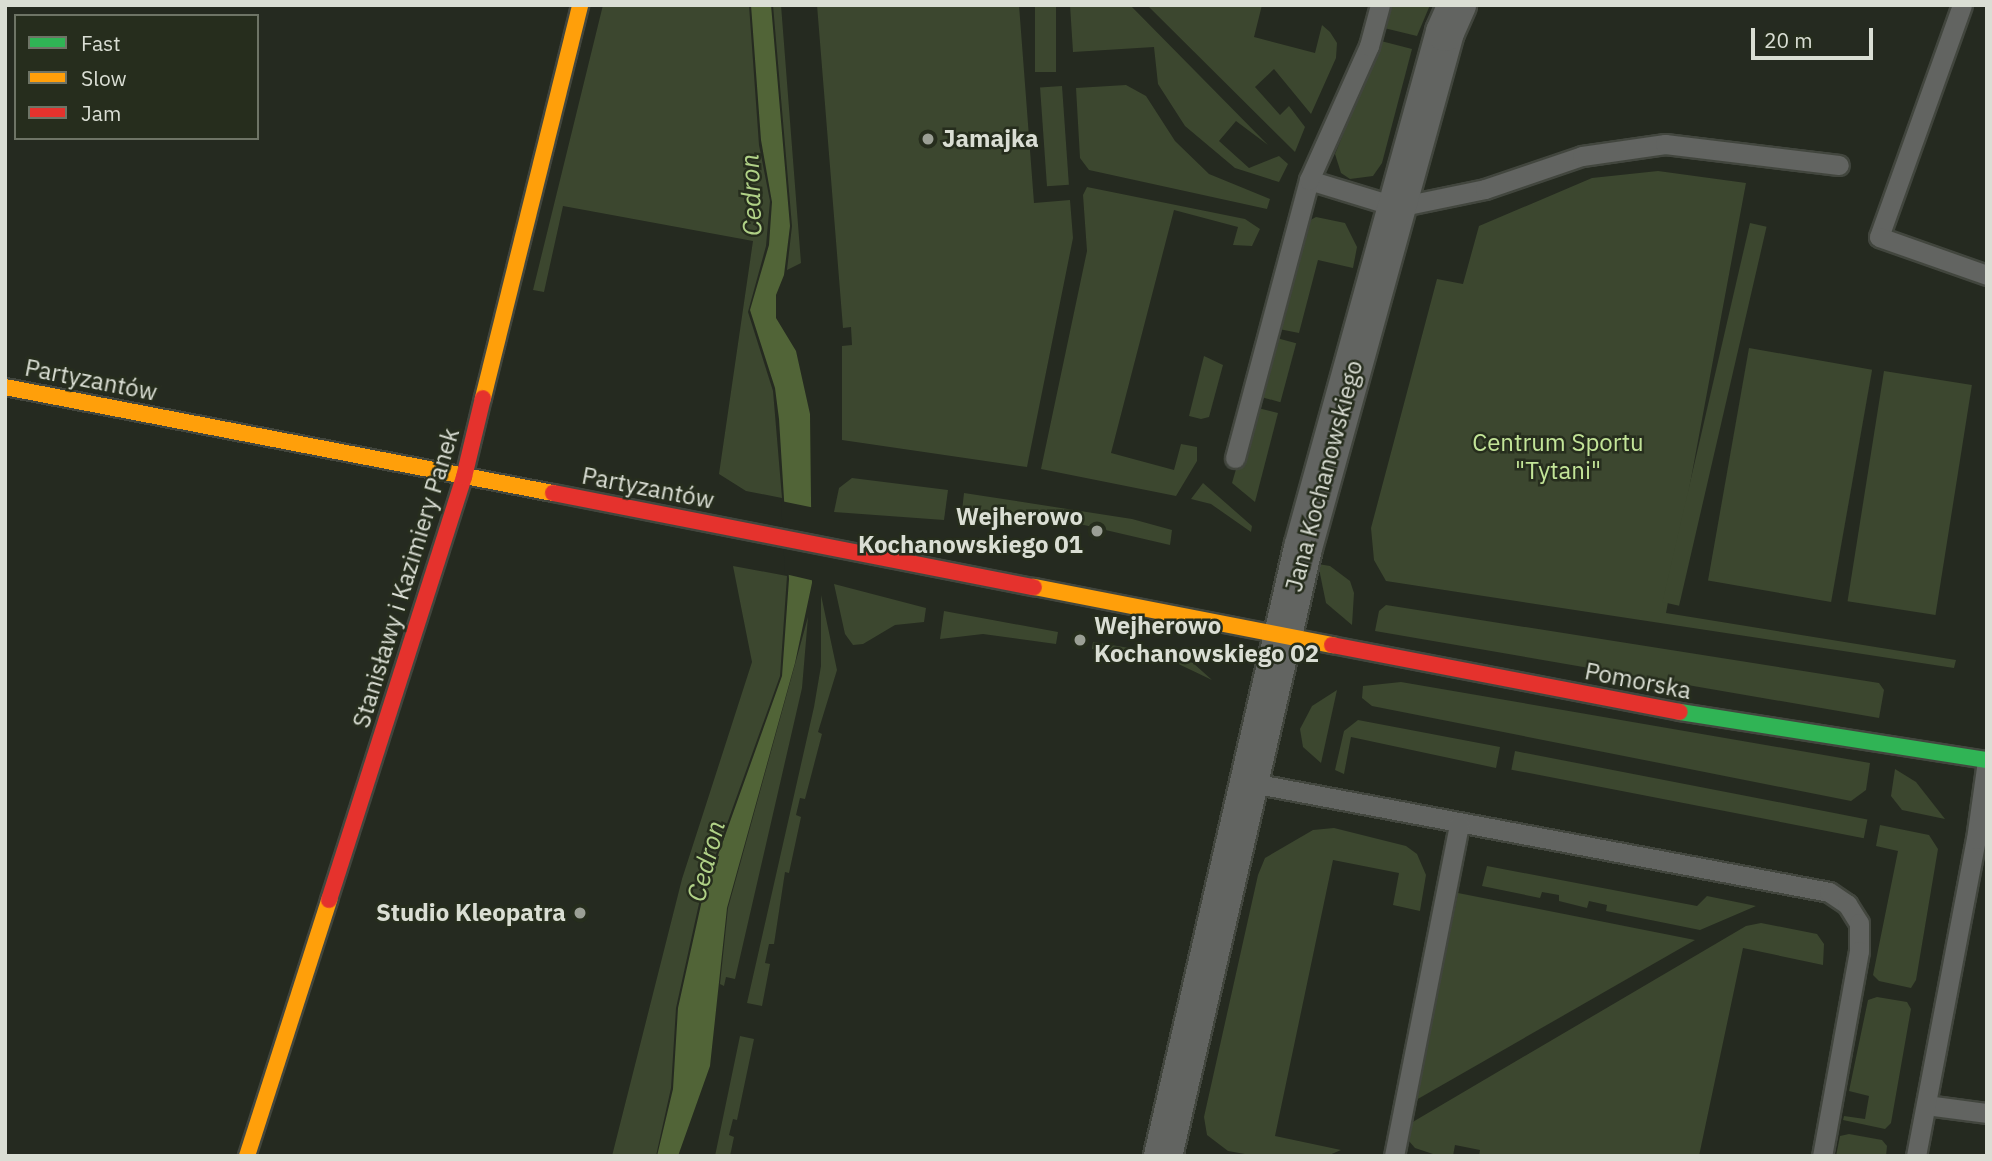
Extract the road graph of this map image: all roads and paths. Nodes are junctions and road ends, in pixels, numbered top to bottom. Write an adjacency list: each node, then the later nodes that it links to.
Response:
1 (580, 5): 11 (street, Stanisławy i Kazimiery Panek)
2 (1380, 5): 6 (lane)
3 (1457, 5): 7 (street, Jana Kochanowskiego)
4 (1962, 5): 8 (lane)
5 (1839, 165): 7 (lane)
6 (1309, 180): 7 (lane); 10 (lane)
7 (1398, 207): 12 (street, Jana Kochanowskiego)
8 (1987, 275)
9 (5, 387): 11 (street, Partyzantów)
10 (1235, 458)
11 (464, 477): 12 (street, Partyzantów); 18 (street, Stanisławy i Kazimiery Panek)
12 (1282, 635): 13 (street, Pomorska); 14 (street, Jana Kochanowskiego)
13 (1987, 760): 16 (lane)
14 (1247, 782): 15 (lane); 19 (street, Jana Kochanowskiego)
15 (1460, 825): 20 (lane); 21 (lane)
16 (1926, 1105): 17 (lane); 22 (lane)
17 (1987, 1114)
18 (247, 1156)
19 (1163, 1156)
20 (1394, 1156)
21 (1822, 1156)
22 (1916, 1156)

